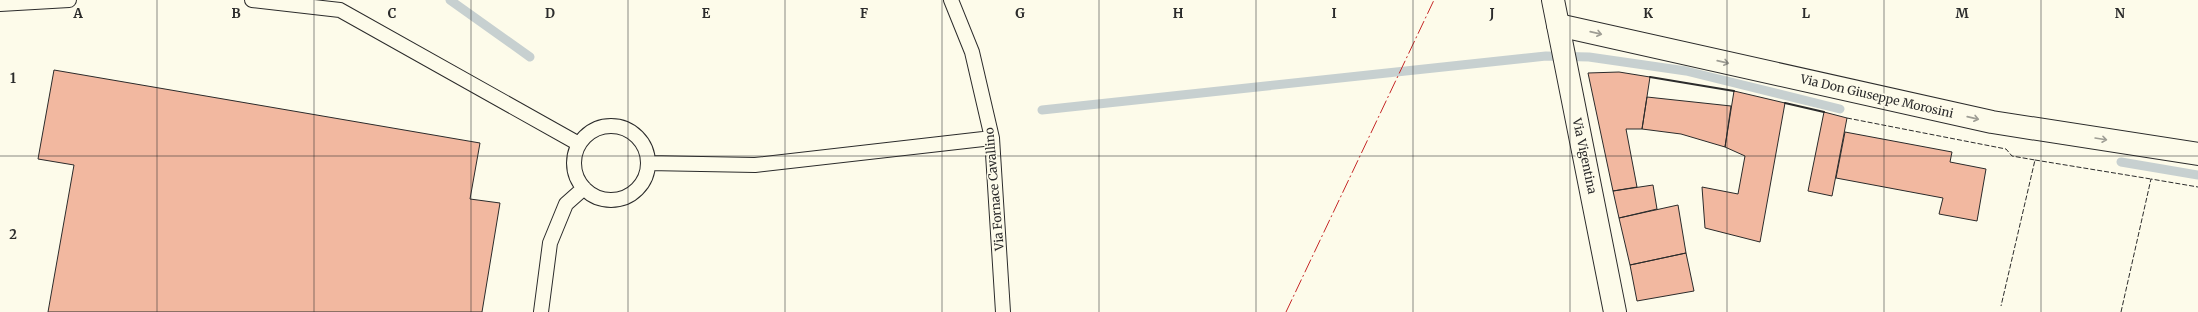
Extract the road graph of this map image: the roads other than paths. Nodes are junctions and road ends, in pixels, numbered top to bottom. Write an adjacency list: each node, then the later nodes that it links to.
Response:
1 (69, 0): 5 (lane)
2 (252, 0): 8 (lane)
3 (951, 0): 7 (lane, Via Fornace Cavallino)
4 (1553, 0): 6 (street, Via Vigentina)
5 (0, 4)
6 (1560, 34): 9 (street, Via Don Giuseppe Morosini, one-way to 9); 14 (street, Via Vigentina)
7 (992, 138): 10 (lane); 13 (lane, Via Fornace Cavallino)
8 (579, 144): 10 (lane); 11 (lane)
9 (2198, 154)
10 (648, 163): 11 (lane)
11 (584, 188): 12 (lane)
12 (541, 312)
13 (1002, 312)
14 (1615, 312)

